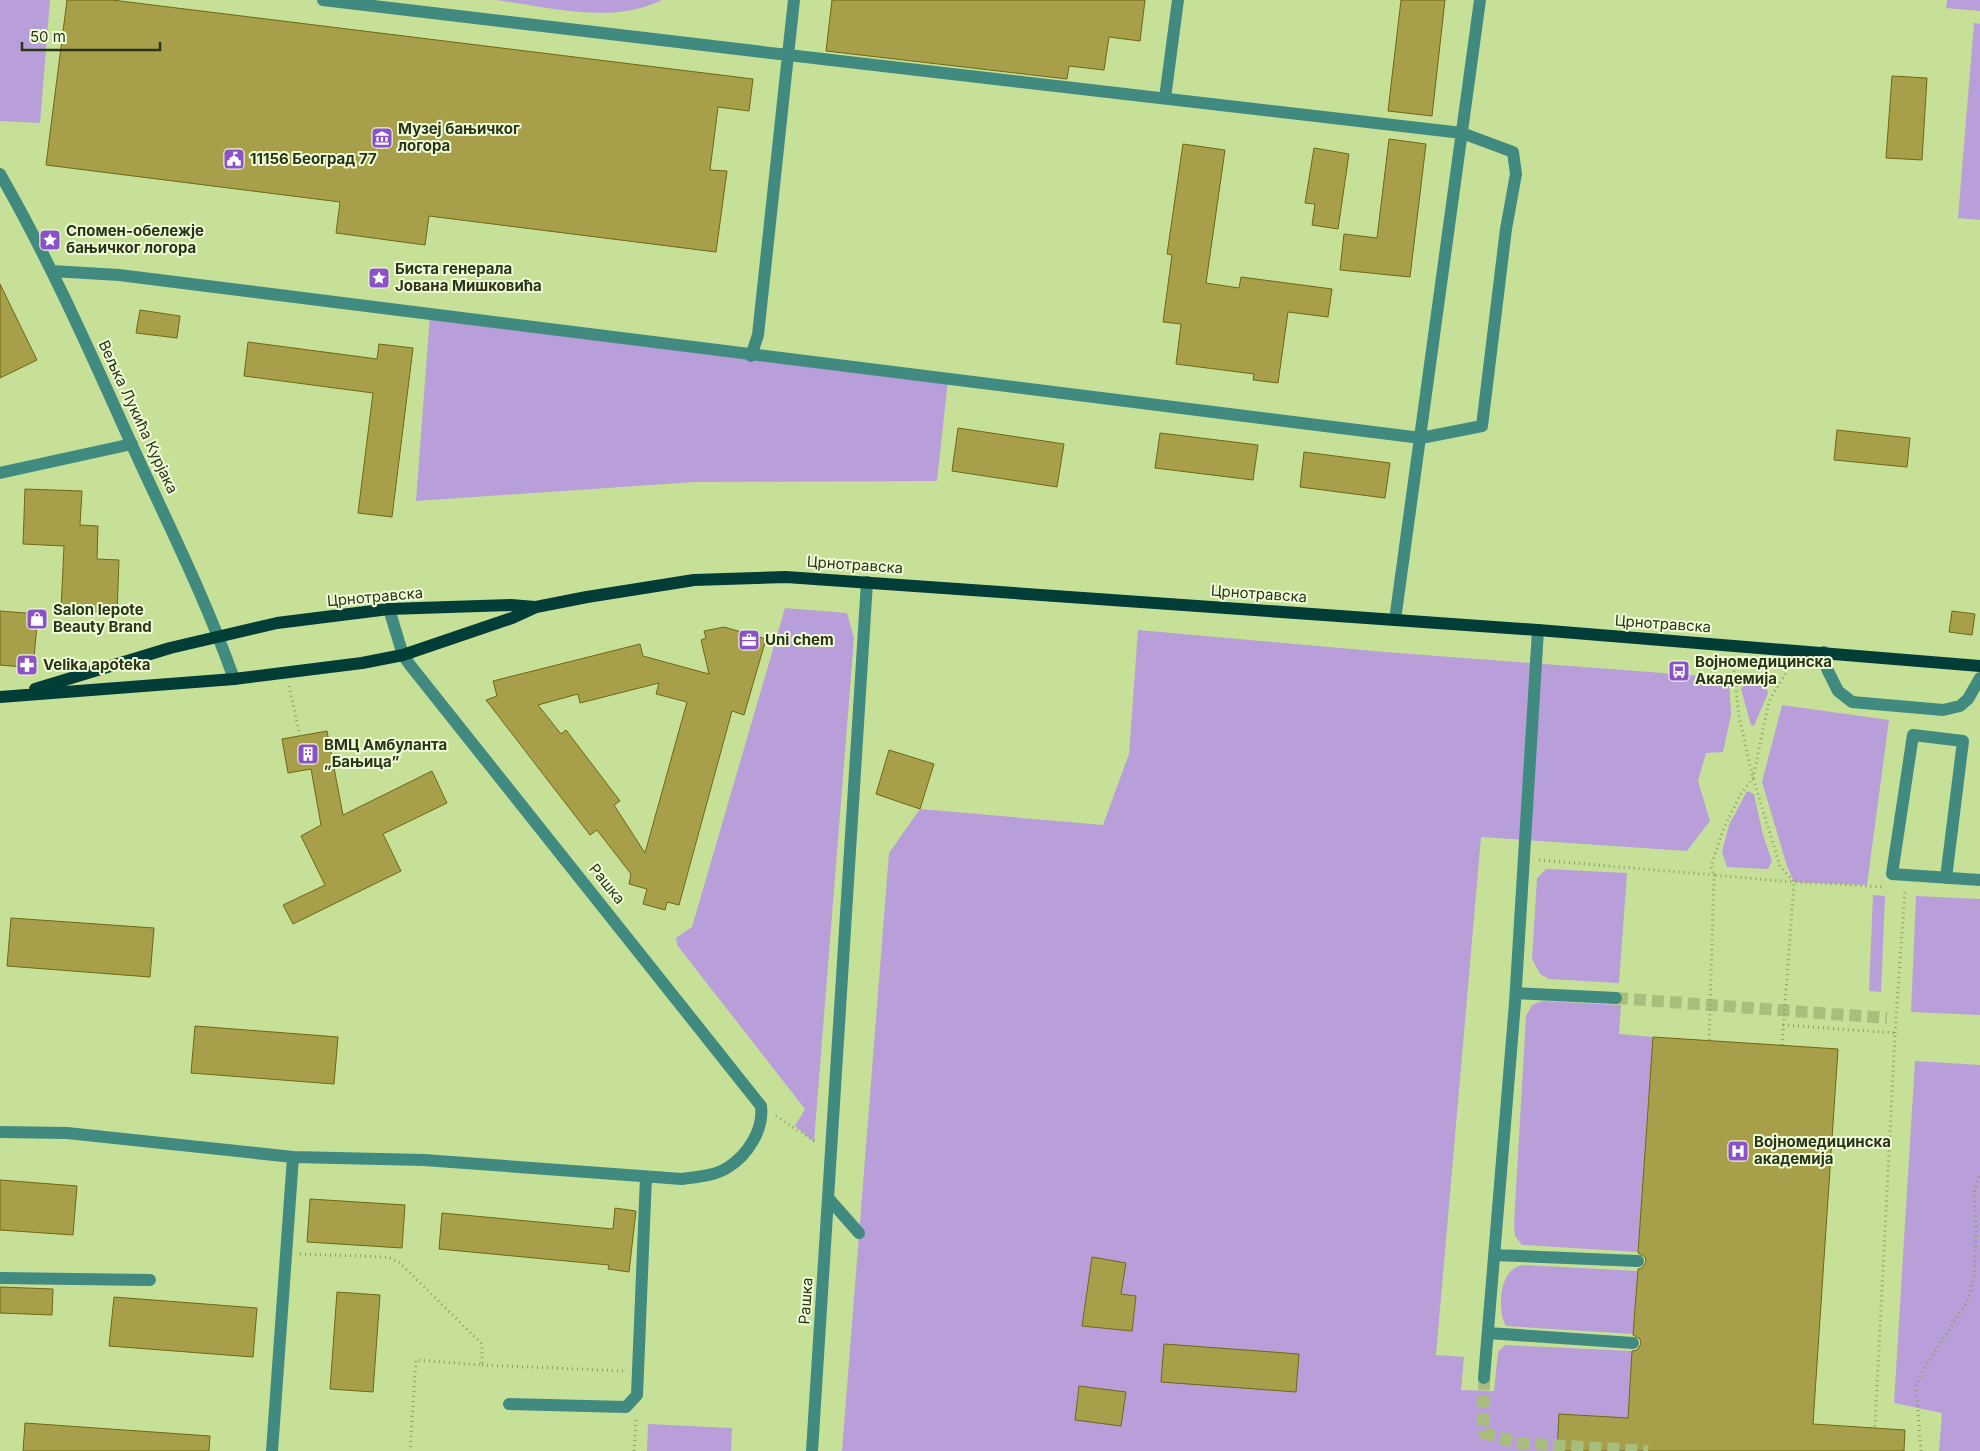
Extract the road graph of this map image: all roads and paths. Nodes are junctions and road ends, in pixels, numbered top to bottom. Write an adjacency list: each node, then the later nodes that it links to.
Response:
1 (323, 0): 5 (street)
2 (794, 0): 5 (street)
3 (1178, 0): 6 (street)
4 (1480, 0): 7 (street)
5 (788, 55): 6 (street); 10 (street)
6 (1165, 98): 7 (street)
7 (1462, 133): 11 (street); 11 (street)
8 (0, 174): 9 (street, Вељка Лукића Курјака)
9 (52, 271): 10 (street); 12 (street, Вељка Лукића Курјака)
10 (751, 356): 11 (street)
11 (1420, 438): 17 (street)
12 (132, 444): 13 (street); 19 (street, Вељка Лукића Курјака)
13 (0, 473)
14 (867, 582): 15 (main road, Црнотравска); 17 (main road, Црнотравска); 47 (street, Рашка)
15 (536, 607): 16 (main road, Црнотравска); 21 (main road, Црнотравска)
16 (389, 610): 19 (main road, Црнотравска); 21 (street, Рашка)
17 (1395, 620): 18 (main road, Црнотравска)
18 (1538, 630): 20 (main road, Црнотравска); 32 (street)
19 (218, 635): 26 (street, Вељка Лукића Курјака); 28 (main road, Црнотравска)
20 (1824, 652): 24 (main road, Црнотравска); 25 (street)
21 (403, 655): 26 (main road, Црнотравска); 45 (street, Рашка)
22 (1733, 661): 31 (path)
23 (1790, 666): 31 (path)
24 (1980, 666)
25 (1980, 678)
26 (234, 679): 28 (main road, Црнотравска)
27 (289, 686): 30 (path)
28 (13, 695): 29 (main road)
29 (0, 698)
30 (300, 736)
31 (1753, 778): 33 (path); 36 (path)
32 (1524, 859): 33 (path); 39 (street)
33 (1714, 875): 36 (path); 43 (path)
34 (1946, 878): 34 (street); 35 (street)
35 (1980, 880)
36 (1794, 882): 37 (path); 41 (path)
37 (1888, 887)
38 (1896, 888): 42 (path)
39 (1516, 993): 40 (street); 54 (street)
40 (1616, 998)
41 (1783, 1024): 42 (path); 44 (path)
42 (1895, 1033): 65 (path)
43 (1709, 1041)
44 (1782, 1045)
45 (761, 1106): 47 (path); 50 (street)
46 (0, 1132): 48 (street)
47 (832, 1153): 51 (street, Рашка)
48 (293, 1157): 50 (street); 53 (street)
49 (1980, 1174): 70 (path)
50 (646, 1177): 61 (street)
51 (829, 1199): 52 (street); 69 (street, Рашка)
52 (859, 1233)
53 (286, 1253): 60 (path); 66 (street)
54 (1494, 1254): 55 (street); 58 (street)
55 (1638, 1261)
56 (0, 1278): 57 (street)
57 (150, 1280)
58 (1488, 1333): 59 (street); 62 (street)
59 (1633, 1343)
60 (482, 1364): 61 (path); 67 (path)
61 (638, 1372): 63 (street)
62 (1484, 1378)
63 (637, 1395): 64 (street); 68 (path)
64 (509, 1404)
65 (1875, 1427)
66 (272, 1451)
67 (410, 1451)
68 (634, 1451)
69 (812, 1451)
70 (1922, 1451)

